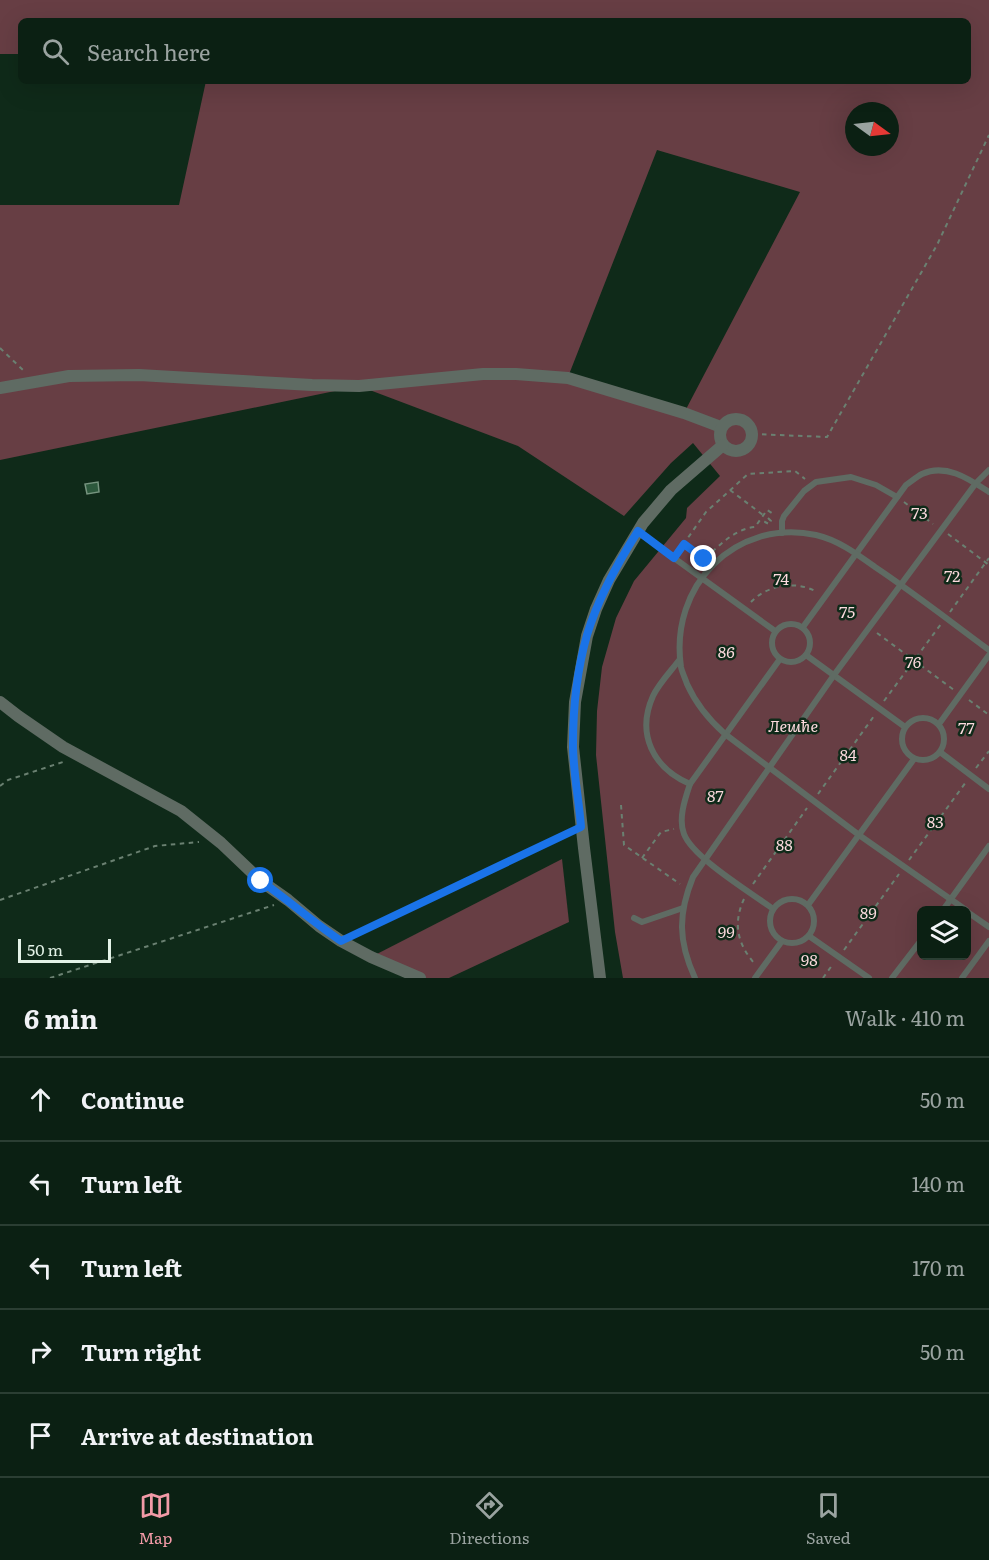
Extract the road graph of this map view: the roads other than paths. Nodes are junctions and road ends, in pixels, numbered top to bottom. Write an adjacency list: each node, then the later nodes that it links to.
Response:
1 (0, 388): 2 (street)
2 (721, 427): 3 (street); 3 (street)
3 (723, 444): 8 (street)
4 (989, 470): 5 (lane)
5 (976, 483): 6 (lane); 7 (lane); 12 (lane)
6 (989, 492)
7 (897, 497): 9 (lane); 10 (lane)
8 (638, 531): 11 (lane); 48 (street)
9 (782, 533): 10 (lane); 11 (lane)
10 (855, 554): 12 (lane); 13 (lane)
11 (701, 578): 14 (lane); 18 (lane)
12 (901, 584): 15 (lane); 20 (lane)
13 (803, 627): 14 (lane); 16 (lane)
14 (775, 631): 19 (lane)
15 (989, 650)
16 (806, 655): 19 (lane); 20 (lane)
17 (989, 655): 22 (lane)
18 (681, 658): 24 (lane); 28 (lane)
19 (780, 659): 24 (lane)
20 (834, 675): 23 (lane); 27 (lane)
21 (0, 702): 47 (street)
22 (939, 724): 23 (lane); 25 (lane)
23 (905, 728): 26 (lane)
24 (724, 734): 27 (lane); 28 (lane)
25 (940, 752): 26 (lane); 29 (lane)
26 (914, 759): 30 (lane)
27 (770, 767): 30 (lane); 32 (lane)
28 (690, 784): 32 (lane)
29 (989, 789)
30 (859, 835): 33 (lane); 34 (lane)
31 (989, 846): 33 (lane)
32 (704, 860): 37 (lane); 38 (lane)
33 (951, 900): 35 (lane); 36 (lane)
34 (808, 905): 38 (lane); 42 (lane)
35 (946, 906)
36 (959, 906)
37 (683, 908): 40 (lane); 46 (lane)
38 (773, 909): 43 (lane)
39 (971, 914): 41 (lane)
40 (634, 918)
41 (989, 927)
42 (809, 936): 43 (lane); 52 (lane)
43 (782, 941): 51 (lane)
44 (989, 941): 54 (lane)
45 (917, 944): 53 (lane)
46 (692, 971): 49 (lane); 50 (lane)
47 (420, 978)
48 (600, 978)
49 (687, 978)
50 (695, 978)
51 (755, 978)
52 (869, 978)
53 (892, 978)
54 (962, 978)

